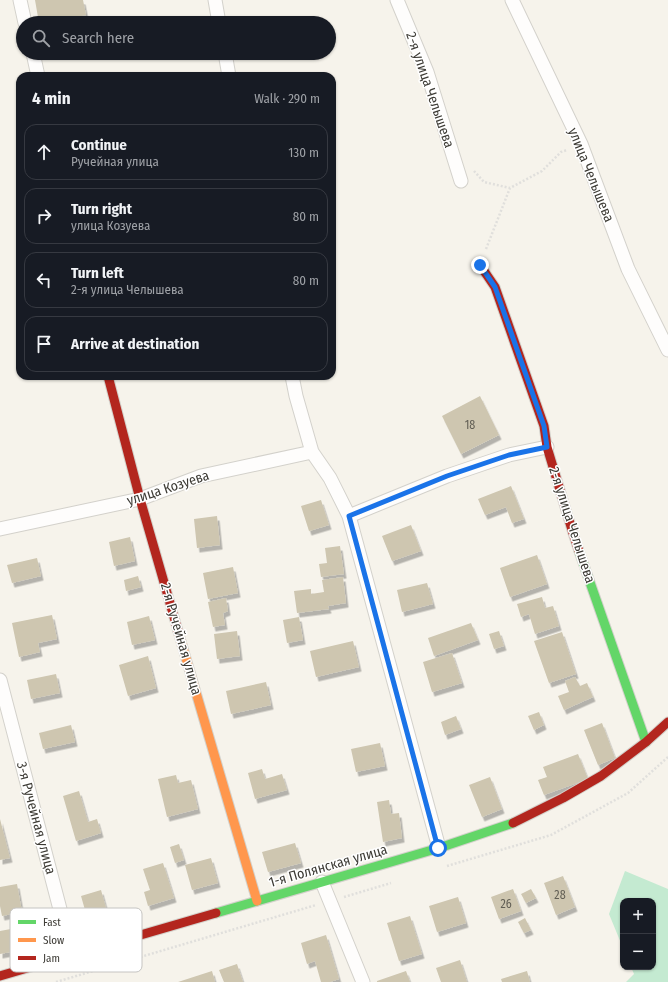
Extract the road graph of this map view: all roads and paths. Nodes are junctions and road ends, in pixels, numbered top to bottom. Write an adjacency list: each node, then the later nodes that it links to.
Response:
1 (20, 0): 5 (street)
2 (215, 0): 6 (street)
3 (397, 0): 13 (street, 2-я улица Челышева)
4 (512, 0): 11 (street, улица Челышева)
5 (23, 16)
6 (218, 16)
7 (35, 60): 9 (street)
8 (226, 60): 10 (street)
9 (37, 72)
10 (228, 72)
11 (581, 144): 14 (path); 16 (street, улица Челышева)
12 (474, 171): 14 (path)
13 (461, 181)
14 (510, 188): 15 (path)
15 (480, 265): 19 (street, 2-я улица Челышева)
16 (668, 350)
17 (109, 380): 21 (street, 2-я Ручейная улица)
18 (293, 380): 20 (street)
19 (547, 447): 22 (street); 26 (street, 2-я улица Челышева)
20 (312, 452): 21 (street, улица Козуева); 22 (street)
21 (140, 499): 23 (street, улица Козуева); 29 (street, 2-я Ручейная улица)
22 (349, 516): 27 (street)
23 (0, 529)
24 (0, 680): 30 (street, 3-я Ручейная улица)
25 (668, 722): 26 (street, 1-я Полянская улица)
26 (646, 742): 27 (street, 1-я Полянская улица)
27 (438, 848): 28 (street, 1-я Полянская улица)
28 (322, 882): 29 (street, 1-я Полянская улица); 34 (street)
29 (256, 901): 31 (street, 1-я Полянская улица)
30 (60, 908)
31 (142, 934)
32 (14, 972): 33 (street, 1-я Полянская улица)
33 (0, 976)
34 (363, 982)

